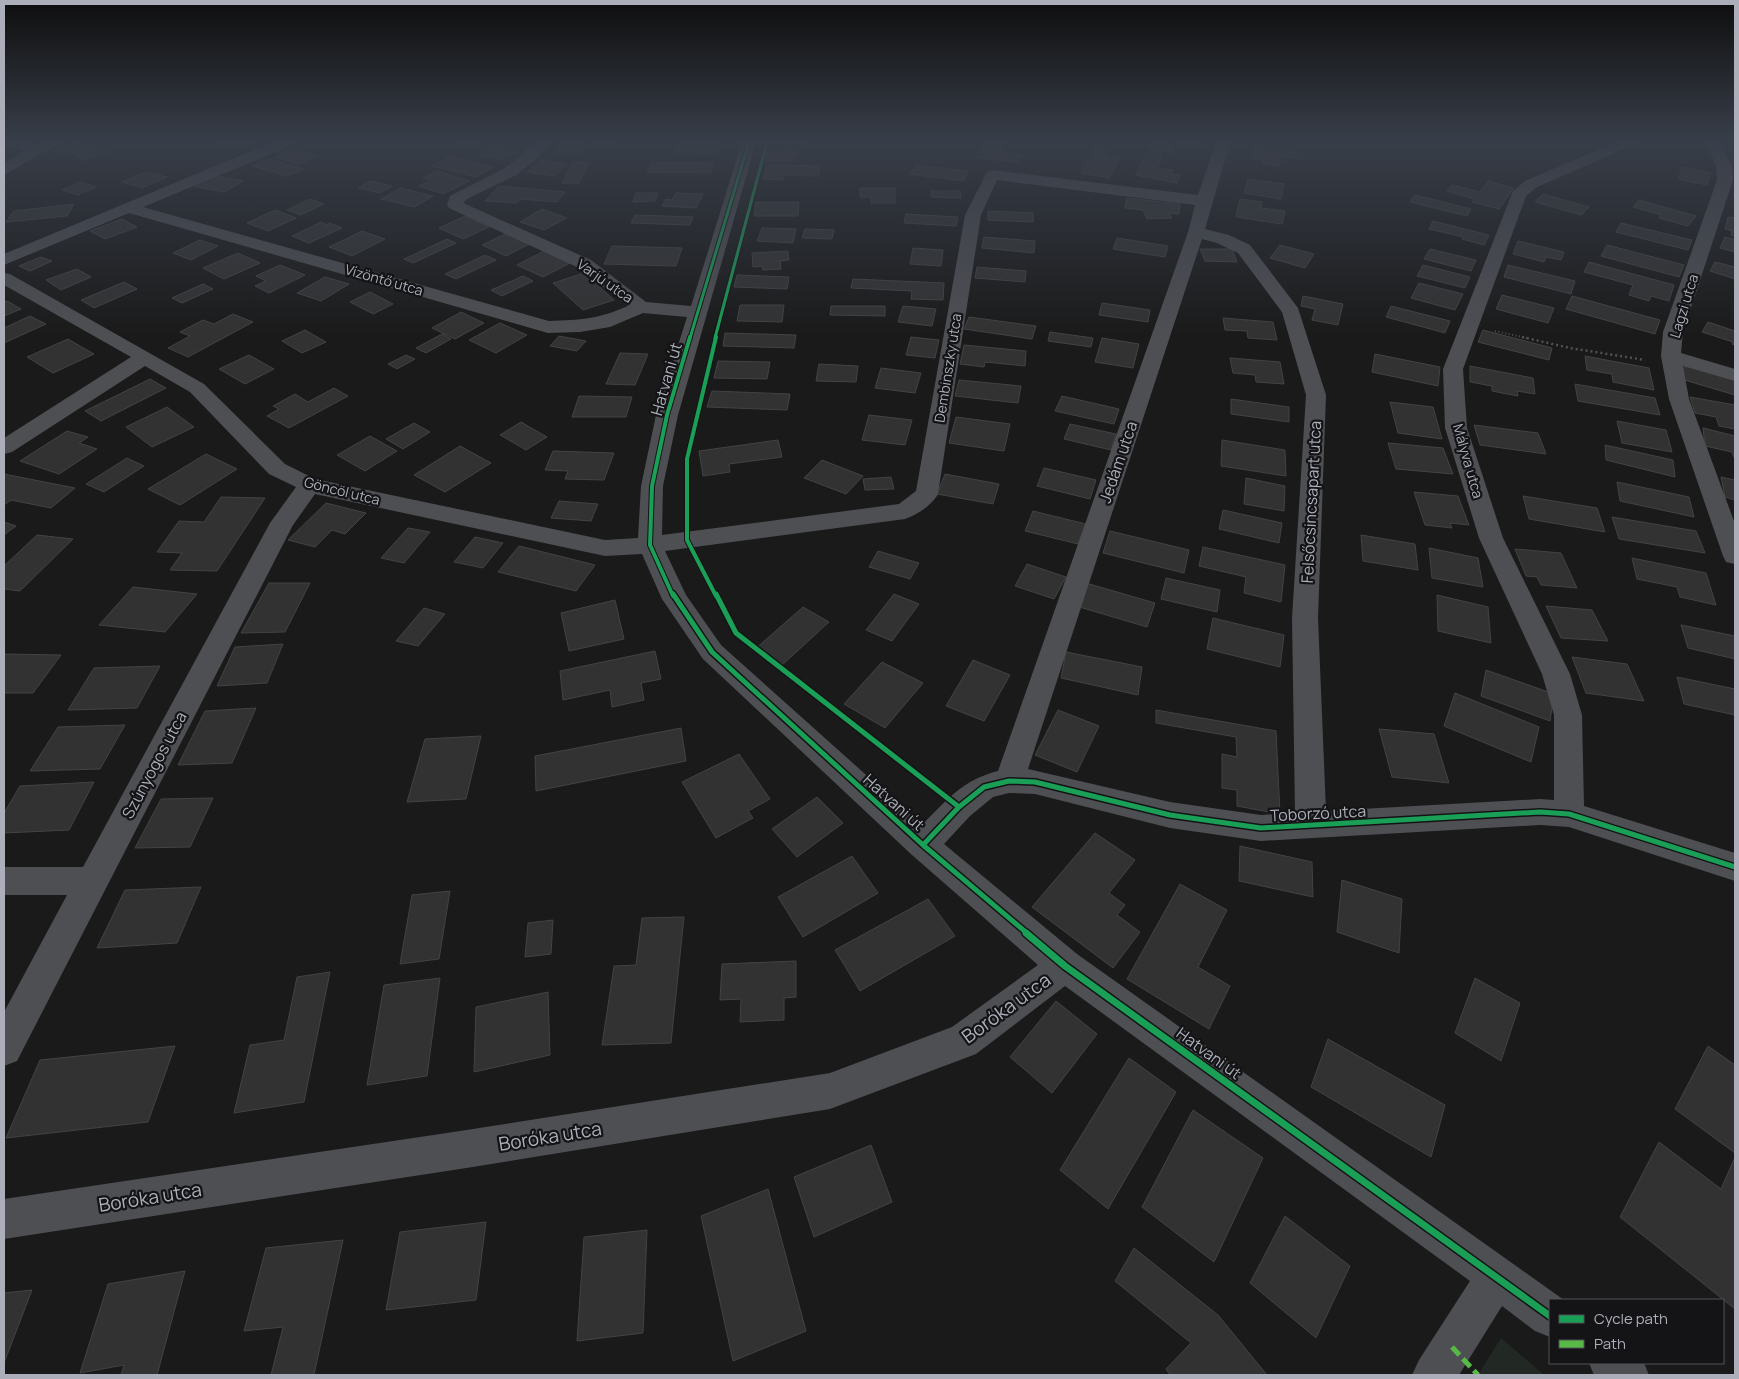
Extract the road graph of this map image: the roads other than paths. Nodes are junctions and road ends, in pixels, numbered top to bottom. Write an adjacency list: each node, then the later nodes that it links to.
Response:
1 (458, 206): 11 (street, Varjú utca)
2 (730, 206): 12 (street, Hatvani út)
3 (977, 206): 18 (street, Dembinszky utca)
4 (1203, 206): 8 (street, Jedám utca)
5 (1514, 206): 21 (street, Mályva utca)
6 (1716, 206): 14 (street, Lagzi utca)
7 (127, 207): 9 (street); 11 (street, Vízöntő utca)
8 (1196, 232): 20 (street, Jedám utca); 22 (street, Felsőcsincsapart utca)
9 (4, 260)
10 (4, 278): 13 (street, Göncöl utca)
11 (641, 307): 12 (street, Varjú utca)
12 (698, 312): 18 (street, Hatvani út)
13 (145, 357): 16 (street); 17 (street, Göncöl utca)
14 (1671, 360): 15 (street); 19 (street, Lagzi utca)
15 (1735, 375)
16 (4, 446)
17 (309, 485): 18 (street, Göncöl utca); 26 (street, Szúnyogos utca)
18 (650, 545): 23 (street, Hatvani út)
19 (1735, 556)
20 (1008, 781): 22 (street, Toborzó utca); 23 (street, Toborzó utca)
21 (1569, 814): 22 (street, Toborzó utca); 24 (street, Toborzó utca)
22 (1311, 826)
23 (923, 845): 27 (street, Hatvani út)
24 (1735, 867)
25 (4, 881): 26 (street)
26 (92, 881): 28 (street, Szúnyogos utca)
27 (1065, 966): 29 (street, Boróka utca); 30 (street, Hatvani út)
28 (4, 1048)
29 (4, 1219)
30 (1497, 1276): 31 (street, Hatvani út); 33 (street)
31 (1549, 1315)
32 (1611, 1364): 34 (street)
33 (1434, 1375)
34 (1627, 1375)

